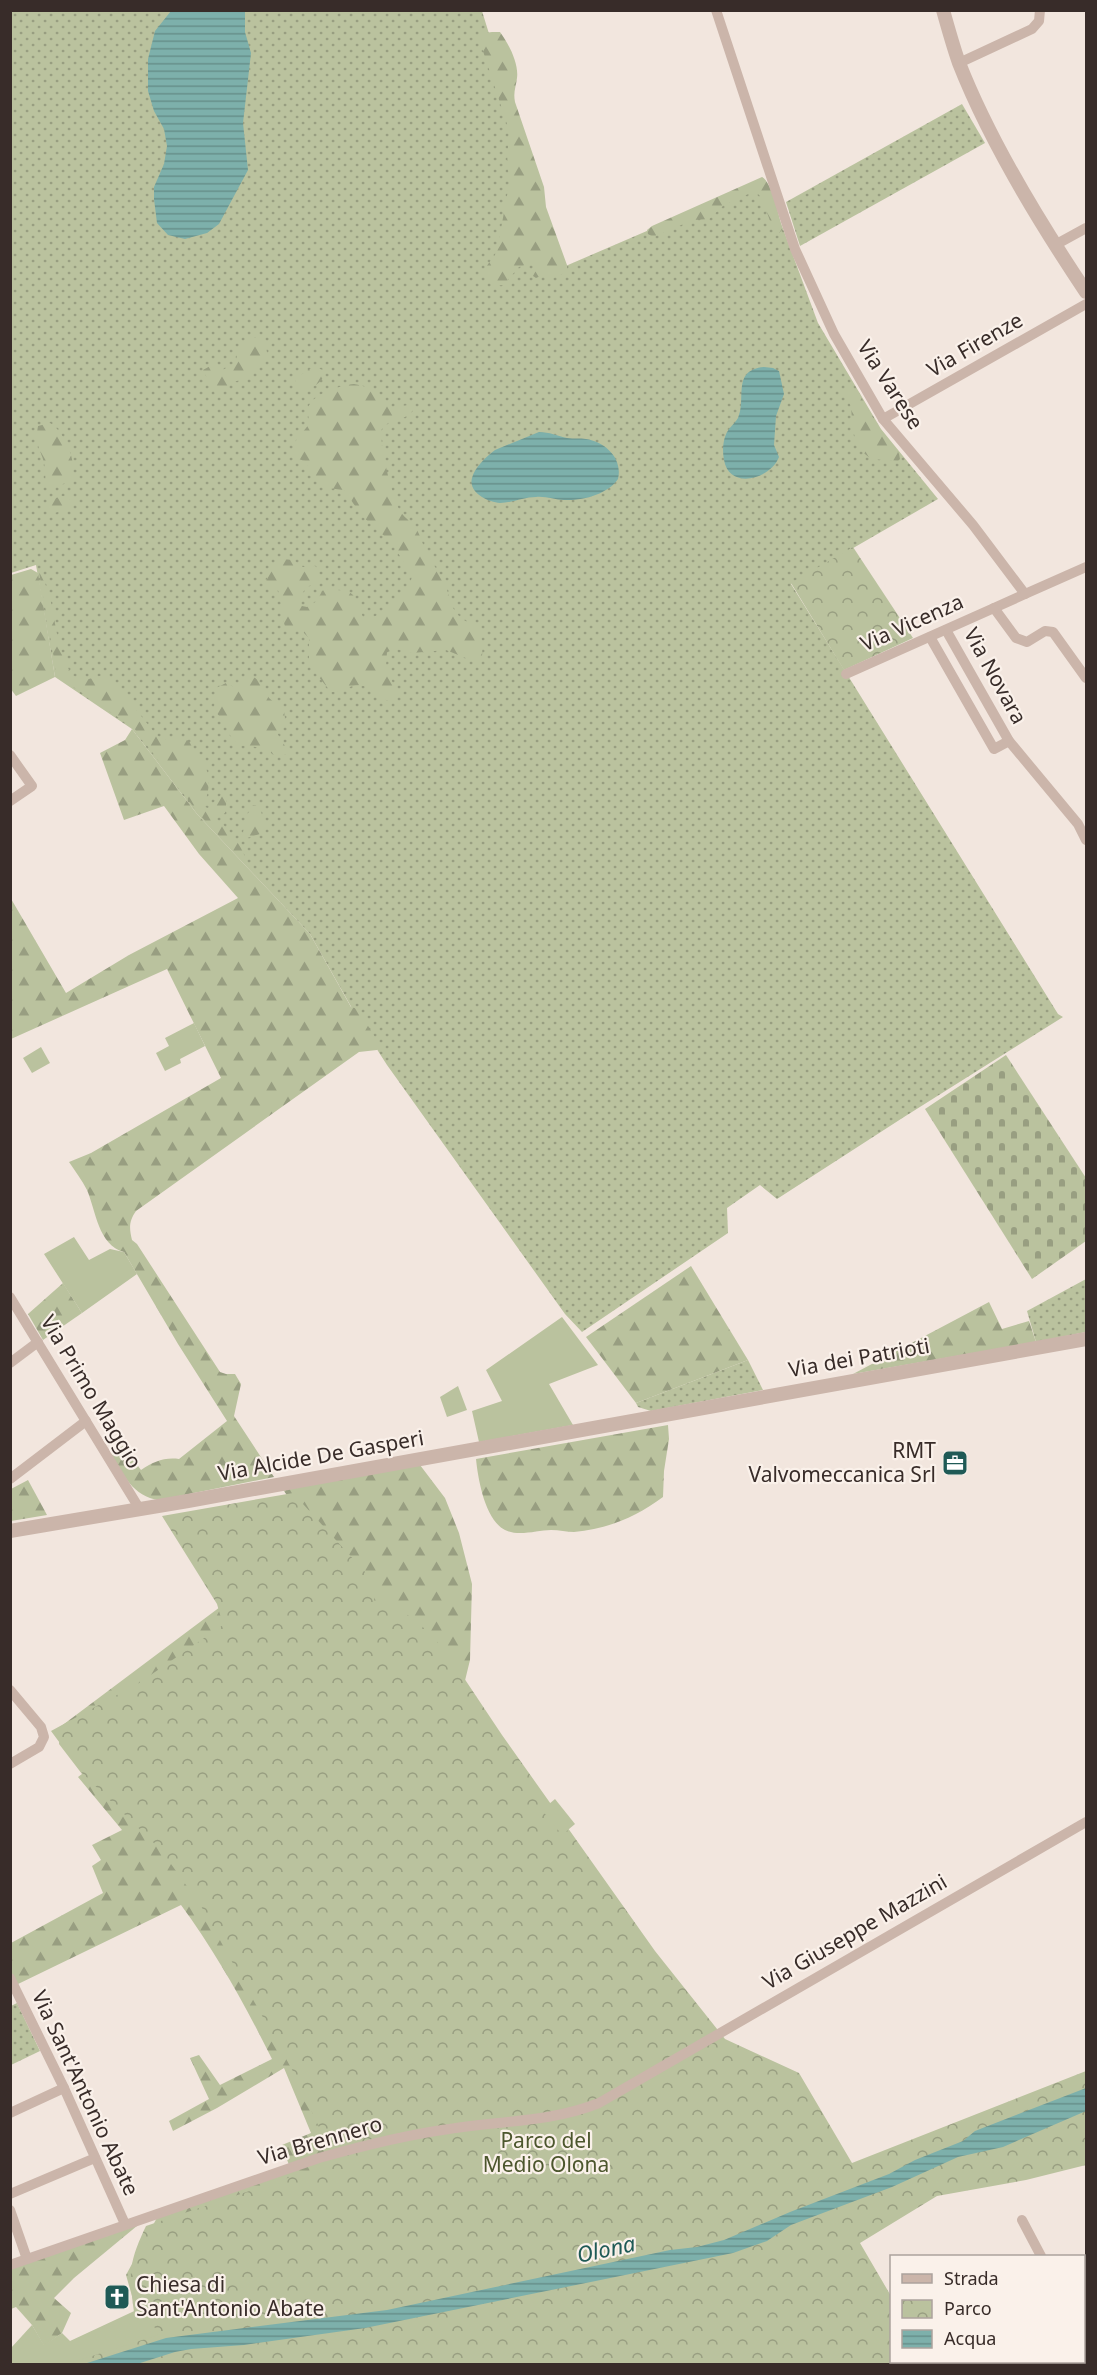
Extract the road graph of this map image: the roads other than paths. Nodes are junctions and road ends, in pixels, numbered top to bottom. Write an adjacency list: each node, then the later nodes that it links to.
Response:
1 (716, 10): 9 (street, Via Varese)
2 (943, 10): 4 (street)
3 (1040, 10): 4 (street)
4 (959, 63): 6 (street)
5 (1086, 228): 6 (street)
6 (1055, 245): 7 (street)
7 (1086, 292)
8 (1086, 304): 9 (street, Via Firenze)
9 (883, 419): 11 (street, Via Varese)
10 (1086, 567): 11 (street)
11 (1025, 594): 12 (street)
12 (994, 608): 13 (street, Via Vicenza); 16 (street)
13 (946, 630): 14 (street, Via Vicenza); 17 (street, Via Novara)
14 (930, 637): 15 (street, Via Vicenza); 17 (street, Via Novara)
15 (846, 674)
16 (1086, 678)
17 (1009, 741): 20 (street, Via Novara)
18 (10, 755): 19 (street)
19 (10, 801)
20 (1086, 840)
21 (10, 1297): 23 (street, Via Primo Maggio)
22 (1086, 1338): 25 (street, Via dei Patrioti)
23 (38, 1342): 24 (street); 26 (street, Via Primo Maggio)
24 (10, 1363)
25 (638, 1419): 28 (street, Via Alcide De Gasperi)
26 (86, 1421): 27 (street); 28 (street, Via Primo Maggio)
27 (10, 1479)
28 (139, 1508): 29 (street, Via Alcide De Gasperi)
29 (10, 1531)
30 (10, 1690): 31 (street)
31 (10, 1764)
32 (1086, 1822): 34 (street, Via Giuseppe Mazzini)
33 (10, 1977): 35 (street, Via Sant'Antonio Abate)
34 (643, 2076): 41 (street, Via Brennero)
35 (64, 2088): 36 (street); 37 (street, Via Sant'Antonio Abate)
36 (10, 2113)
37 (95, 2158): 38 (street); 41 (street, Via Sant'Antonio Abate)
38 (10, 2194)
39 (10, 2210): 43 (street)
40 (1022, 2220): 42 (street)
41 (125, 2224): 43 (street, Via Brennero)
42 (1040, 2255)
43 (27, 2259): 44 (street, Via Brennero)
44 (10, 2265)

